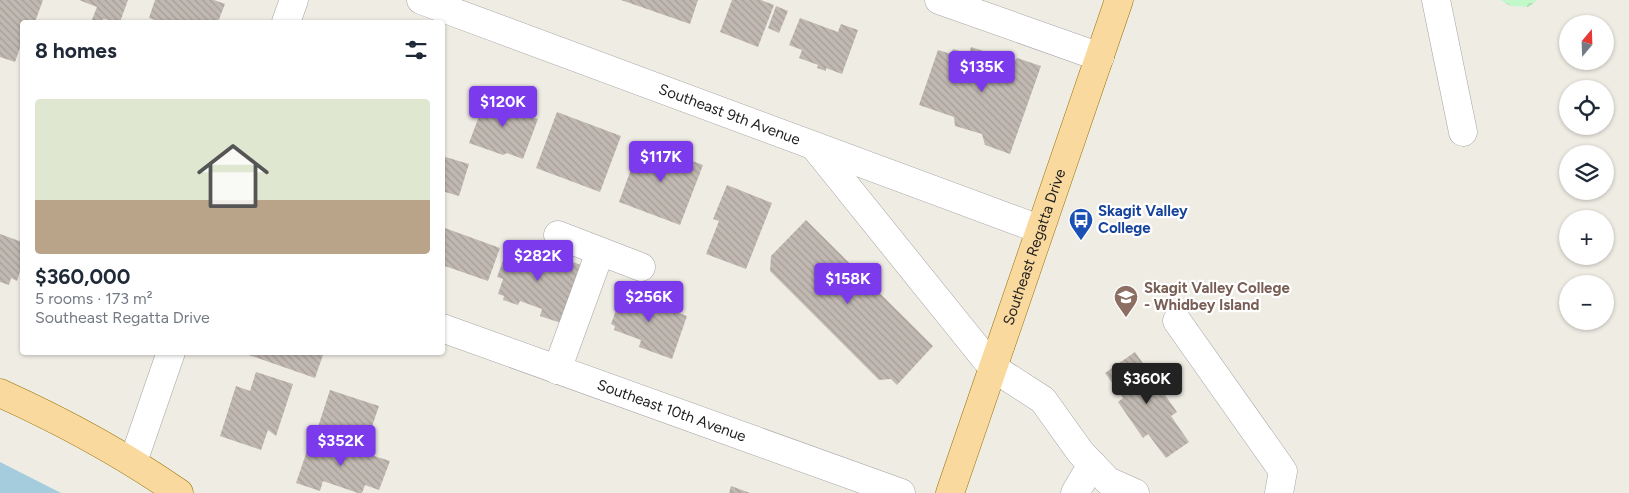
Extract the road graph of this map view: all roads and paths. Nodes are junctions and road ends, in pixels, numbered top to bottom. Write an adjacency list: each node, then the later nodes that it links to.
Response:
1 (294, 0): 6 (street)
2 (421, 0): 9 (street, Southeast 9th Avenue)
3 (939, 0): 7 (street)
4 (1119, 0): 7 (main road, Southeast Regatta Drive)
5 (1436, 0): 8 (street)
6 (287, 20)
7 (1100, 57): 10 (main road, Southeast Regatta Drive)
8 (1463, 132)
9 (814, 146): 10 (street, Southeast 9th Avenue); 17 (street)
10 (1039, 229): 17 (main road, Southeast Regatta Drive)
11 (558, 235): 12 (street)
12 (600, 252): 13 (street); 18 (street)
13 (641, 267)
14 (1177, 321): 27 (street)
15 (445, 329): 18 (street, Southeast 10th Avenue)
16 (171, 355): 20 (street)
17 (992, 367): 21 (street); 24 (main road, Southeast Regatta Drive)
18 (557, 370): 23 (street, Southeast 10th Avenue)
19 (0, 393): 20 (main road)
20 (134, 462): 22 (main road)
21 (1092, 464): 25 (street); 26 (street)
22 (179, 493)
23 (901, 493)
24 (950, 493)
25 (1075, 493)
26 (1135, 493)
27 (1279, 493)

